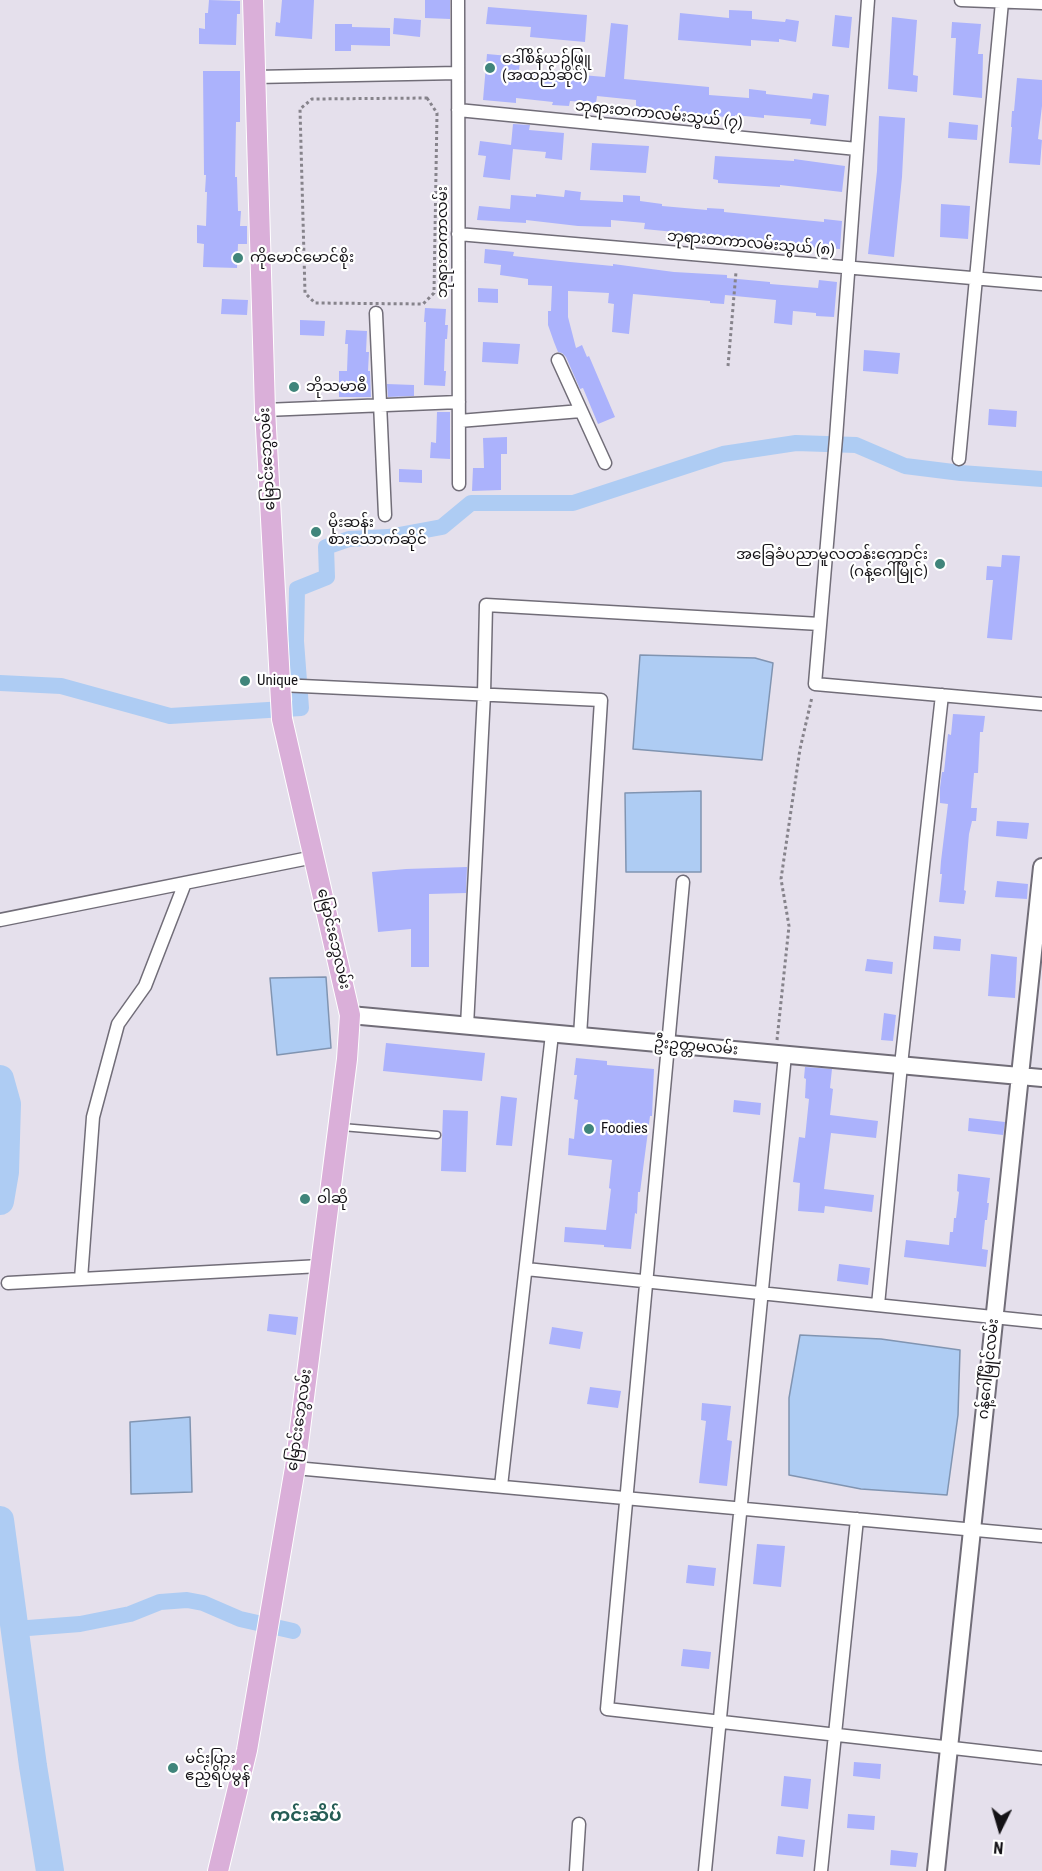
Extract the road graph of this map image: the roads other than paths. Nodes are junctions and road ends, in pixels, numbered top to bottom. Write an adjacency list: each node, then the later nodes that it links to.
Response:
1 (253, 0): 8 (main road, မြောင်းဘွေလမ်း)
2 (458, 0): 7 (street, ဘုရားတကာလမ်း)
3 (868, 0): 10 (street)
4 (961, 0): 5 (street)
5 (1002, 2): 6 (street); 13 (street)
6 (1042, 3)
7 (458, 73): 8 (street); 9 (street, ဘုရားတကာလမ်း)
8 (255, 77): 19 (main road, မြောင်းဘွေလမ်း)
9 (458, 110): 10 (street, ဘုရားတကာလမ်းသွယ် (၇)); 11 (street, ဘုရားတကာလမ်း)
10 (857, 149): 12 (street)
11 (458, 234): 12 (street, ဘုရားတကာလမ်းသွယ် (၈)); 17 (street, ဘုရားတကာလမ်း)
12 (848, 267): 13 (street, ဘုရားတကာလမ်းသွယ် (၈)); 26 (street)
13 (976, 278): 14 (street, ဘုရားတကာလမ်းသွယ် (၈)); 22 (street)
14 (1042, 284)
15 (376, 313): 18 (street)
16 (558, 360): 20 (street)
17 (459, 402): 18 (street); 21 (street, ဘုရားတကာလမ်း)
18 (380, 406): 19 (street); 25 (street)
19 (265, 410): 28 (main road, မြောင်းဘွေလမ်း)
20 (581, 411): 21 (street); 23 (street)
21 (459, 421): 24 (street, ဘုရားတကာလမ်း)
22 (959, 459)
23 (605, 463)
24 (459, 484)
25 (386, 515)
26 (820, 624): 27 (street); 29 (street)
27 (484, 694): 28 (street); 37 (street); 39 (street)
28 (289, 695): 31 (main road, မြောင်းဘွေလမ်း)
29 (942, 695): 30 (street); 42 (street)
30 (1042, 704)
31 (314, 857): 34 (street); 36 (main road, မြောင်းဘွေလမ်း)
32 (1042, 867): 43 (street, ဂန့်ဂေါ်မြိုင်လမ်း)
33 (683, 882): 40 (street)
34 (185, 883): 35 (street); 49 (street)
35 (0, 920)
36 (350, 1015): 37 (street, ဦးဥတ္တမလမ်း); 45 (main road, မြောင်းဘွေလမ်း)
37 (467, 1026): 38 (street, ဦးဥတ္တမလမ်း)
38 (552, 1034): 39 (street, ဦးဥတ္တမလမ်း); 48 (street)
39 (580, 1036): 40 (street, ဦးဥတ္တမလမ်း)
40 (668, 1044): 41 (street, ဦးဥတ္တမလမ်း); 51 (street)
41 (780, 1054): 42 (street, ဦးဥတ္တမလမ်း); 52 (street)
42 (901, 1065): 43 (street, ဦးဥတ္တမလမ်း); 53 (street)
43 (1020, 1076): 44 (street, ဦးဥတ္တမလမ်း); 54 (street, ဂန့်ဂေါ်မြိုင်လမ်း)
44 (1042, 1078)
45 (338, 1127): 46 (lane); 47 (main road, မြောင်းဘွေလမ်း)
46 (437, 1136)
47 (320, 1266): 49 (street); 56 (main road, မြောင်းဘွေလမ်း)
48 (526, 1269): 51 (street); 57 (street)
49 (81, 1279): 50 (street)
50 (8, 1282)
51 (646, 1282): 52 (street); 58 (street)
52 (762, 1293): 53 (street); 59 (street)
53 (878, 1305): 54 (street)
54 (994, 1317): 55 (street); 61 (street, ဂန့်ဂေါ်မြိုင်လမ်း)
55 (1042, 1322)
56 (294, 1468): 57 (street); 68 (main road, မြောင်းဘွေလမ်း)
57 (501, 1486): 58 (street)
58 (627, 1498): 59 (street); 63 (street)
59 (740, 1508): 60 (street); 63 (street)
60 (857, 1519): 61 (street); 64 (street)
61 (972, 1529): 62 (street); 65 (street, ဂန့်ဂေါ်မြိုင်လမ်း)
62 (1042, 1536)
63 (720, 1721): 64 (street); 70 (street)
64 (834, 1735): 65 (street); 71 (street)
65 (949, 1748): 66 (street); 72 (street, ဂန့်ဂေါ်မြိုင်လမ်း)
66 (1042, 1758)
67 (579, 1824): 69 (street)
68 (218, 1871)
69 (576, 1871)
70 (705, 1871)
71 (821, 1871)
72 (936, 1871)

